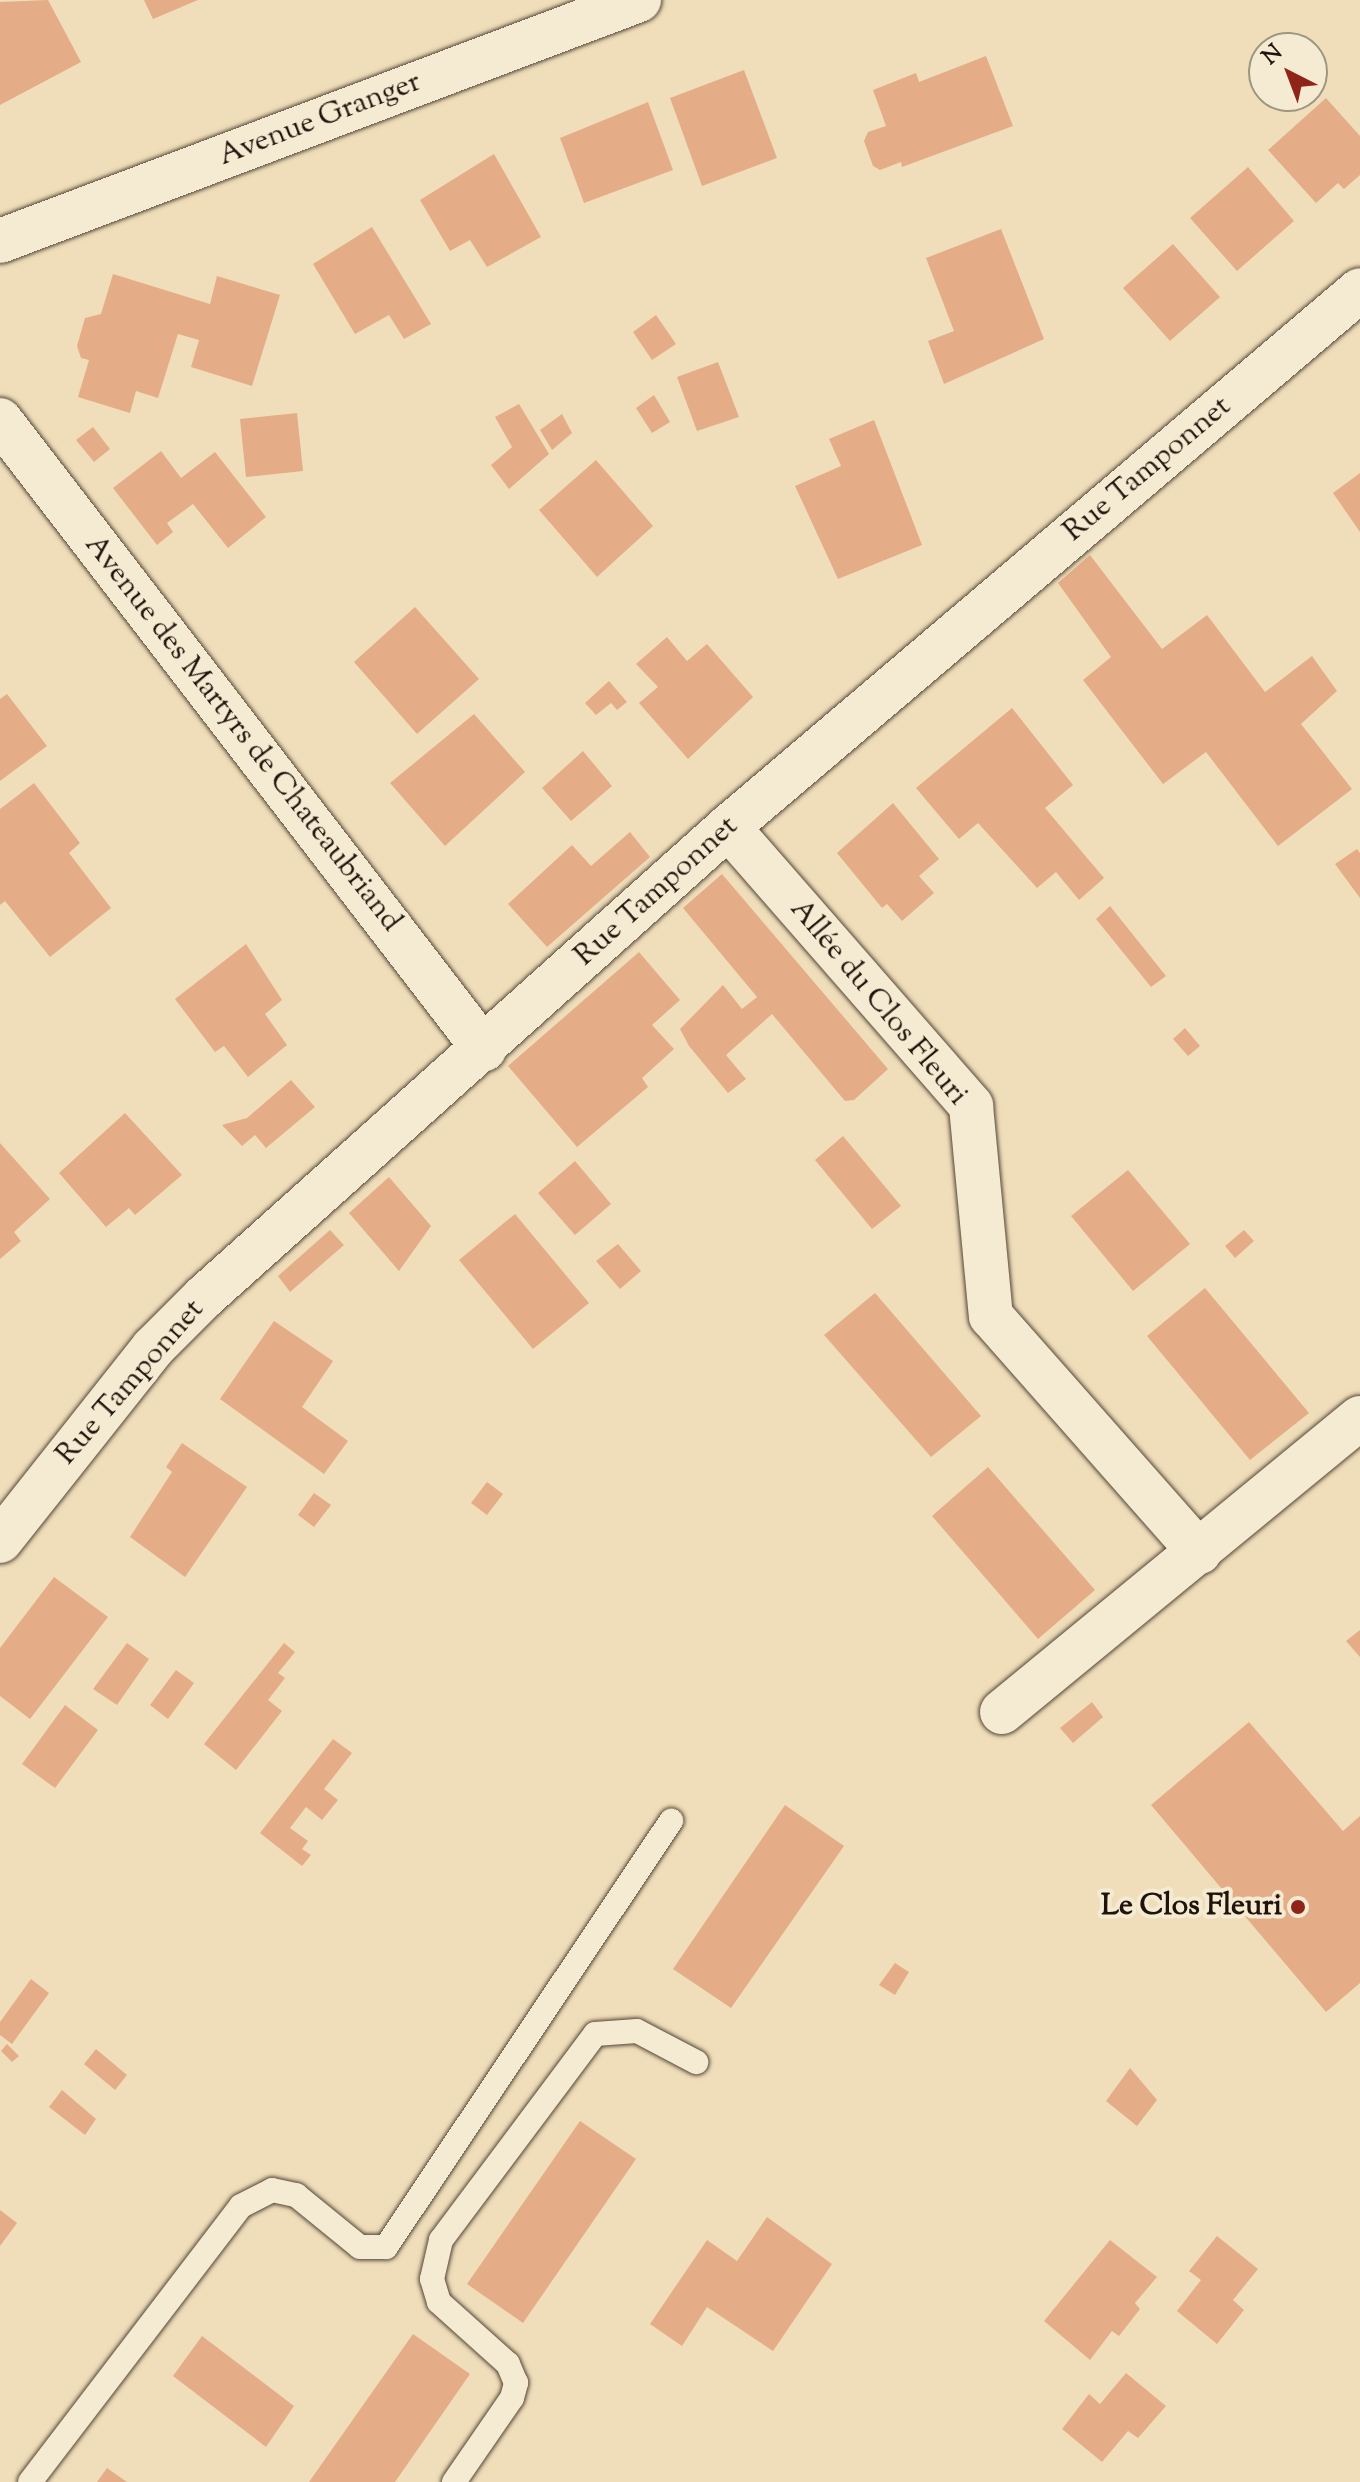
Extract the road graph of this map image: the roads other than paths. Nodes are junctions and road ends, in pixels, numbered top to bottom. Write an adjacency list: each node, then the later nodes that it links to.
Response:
1 (639, 0): 2 (street, Avenue Granger)
2 (0, 241)
3 (1360, 290): 5 (street, Rue Tamponnet)
4 (0, 420): 6 (street, Avenue des Martyrs de Chateaubriand)
5 (728, 827): 6 (street, Rue Tamponnet); 9 (street, Allée du Clos Fleuri)
6 (484, 1049): 8 (street, Rue Tamponnet)
7 (1360, 1418): 9 (street)
8 (0, 1541)
9 (1199, 1552): 10 (street)
10 (1002, 1712)
11 (671, 1821): 13 (lane)
12 (696, 2062): 14 (lane)
13 (30, 2482)
14 (454, 2482)

